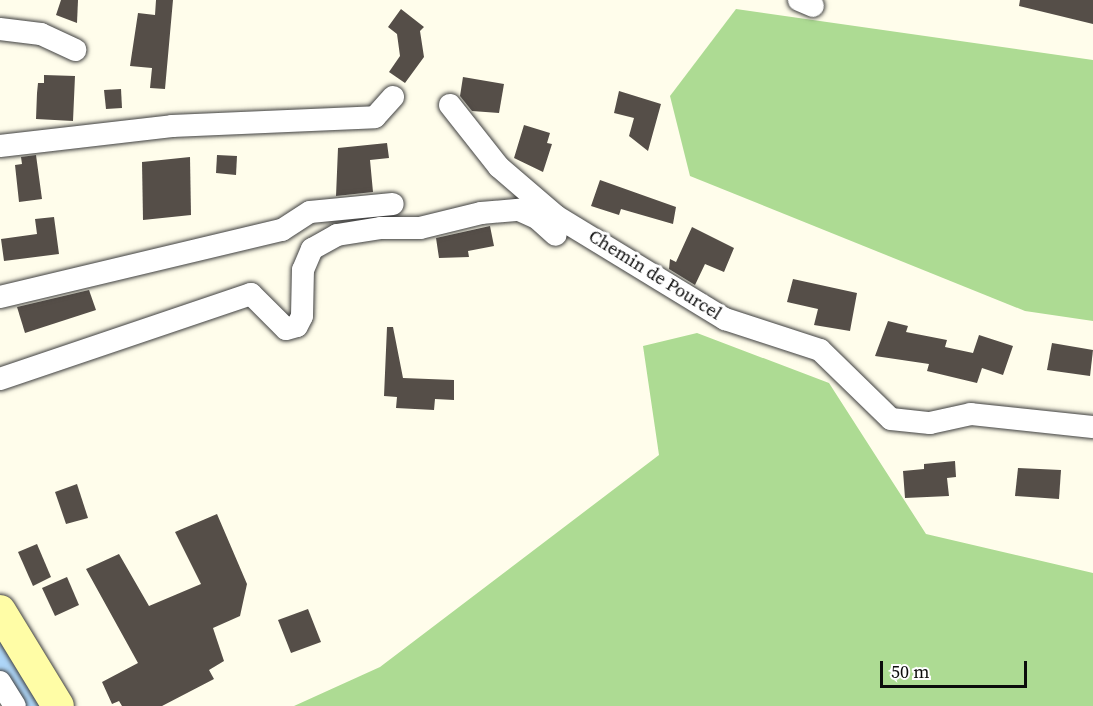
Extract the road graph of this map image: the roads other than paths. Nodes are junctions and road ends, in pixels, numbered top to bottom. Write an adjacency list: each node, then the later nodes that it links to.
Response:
1 (0, 29): 2 (street)
2 (76, 50)
3 (393, 98): 5 (street)
4 (450, 105): 10 (street, Chemin de Pourcel)
5 (0, 146)
6 (393, 204): 8 (street)
7 (556, 235): 9 (street)
8 (0, 297)
9 (0, 379)
10 (1093, 427)
11 (0, 611): 14 (main road)
12 (0, 682): 13 (street)
13 (15, 706)
14 (58, 706)

